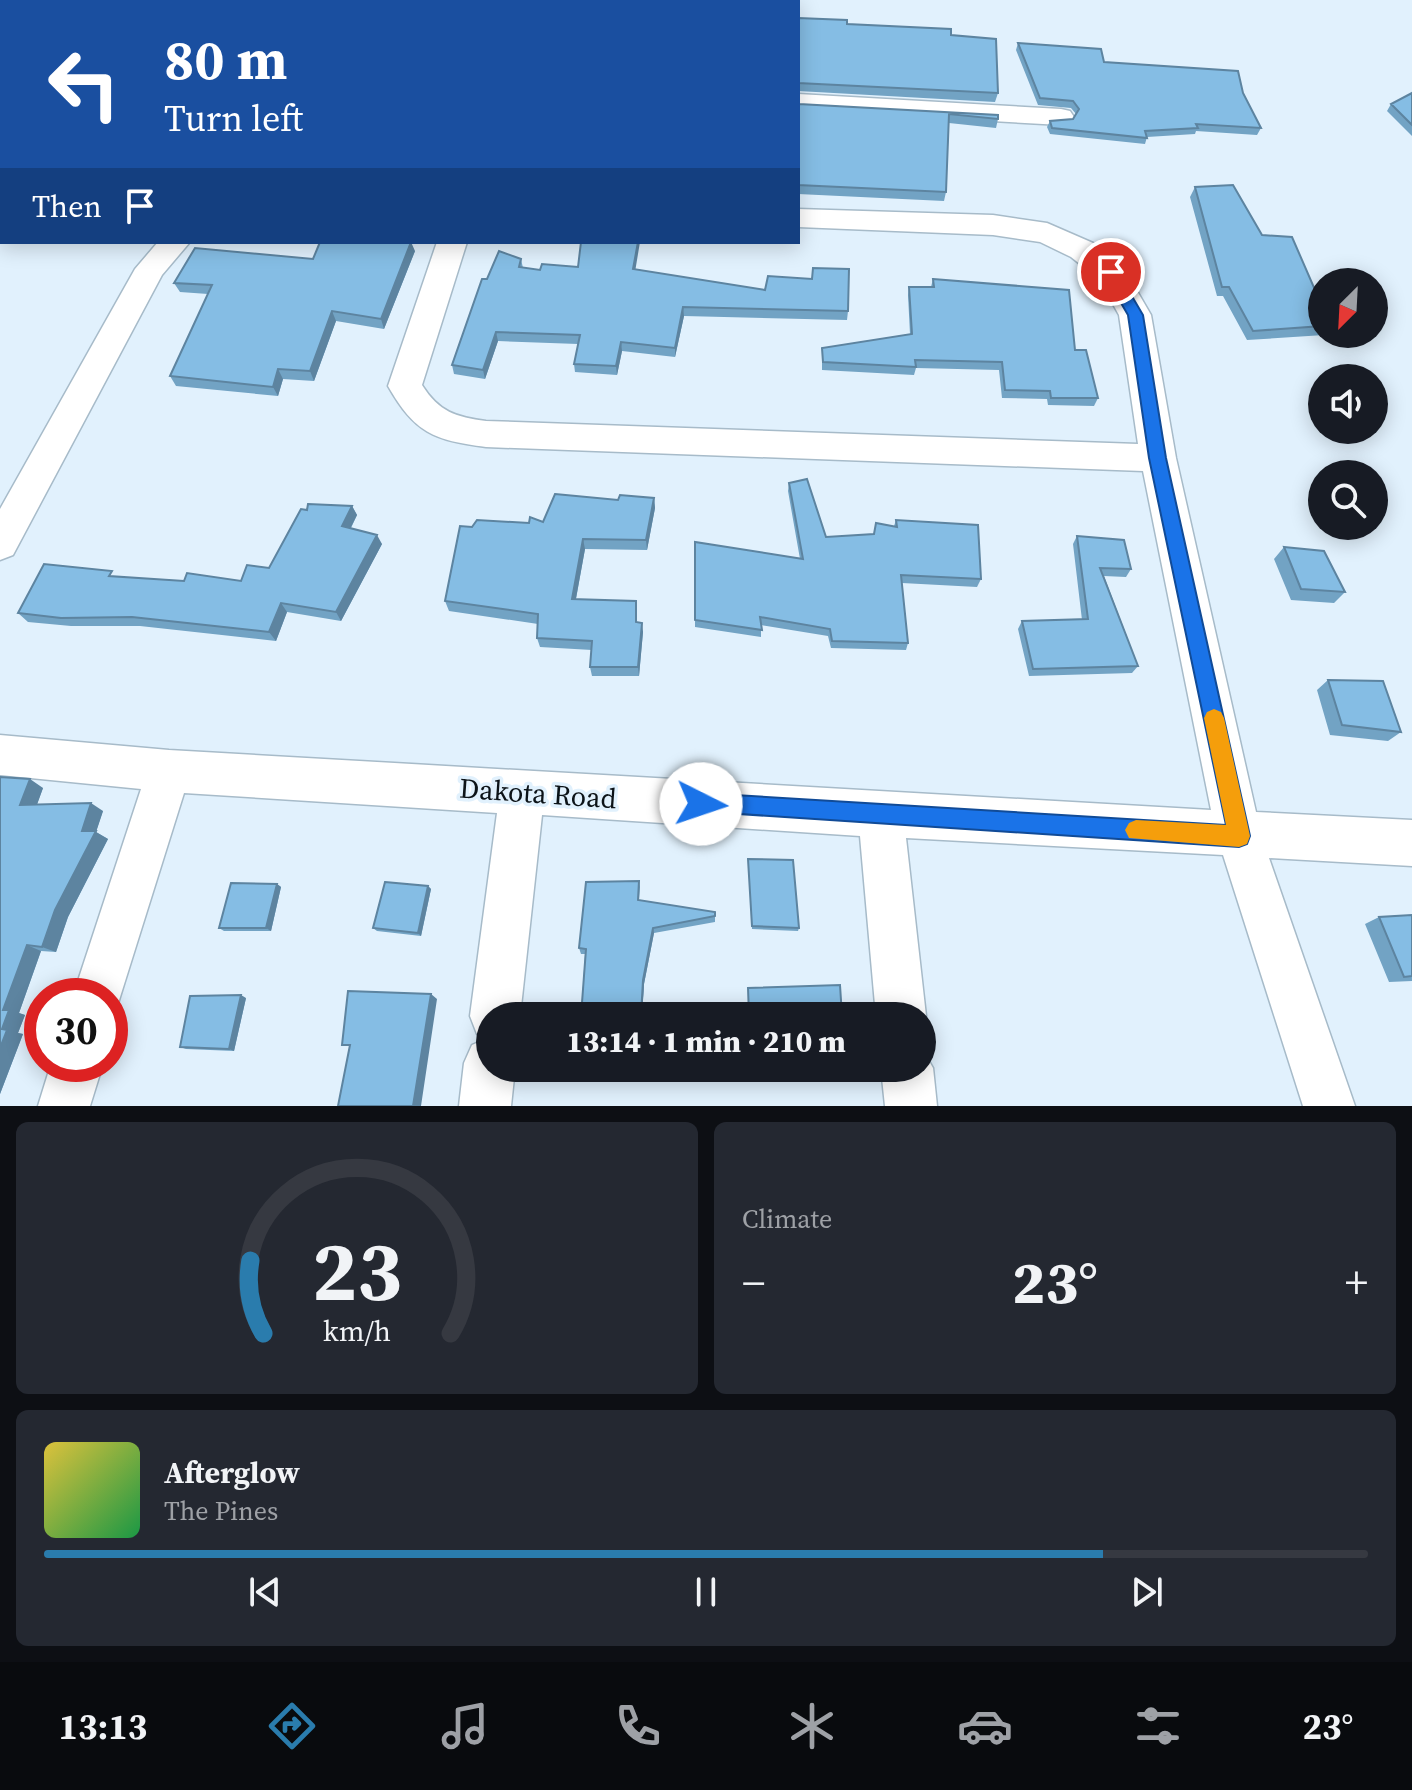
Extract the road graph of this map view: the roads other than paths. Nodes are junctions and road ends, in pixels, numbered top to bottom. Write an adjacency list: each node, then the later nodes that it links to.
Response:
1 (800, 102): 2 (street)
2 (1061, 117)
3 (800, 218): 6 (street)
4 (173, 244): 7 (street)
5 (451, 244): 6 (street)
6 (1158, 458): 12 (street)
7 (0, 544)
8 (0, 755): 9 (street, Dakota Road)
9 (169, 771): 10 (street, Dakota Road); 14 (street)
10 (522, 792): 11 (street, Dakota Road); 15 (street)
11 (881, 815): 12 (street, Dakota Road); 16 (street)
12 (1239, 836): 13 (street, Dakota Road); 23 (street)
13 (1412, 843)
14 (104, 978)
15 (497, 1002)
16 (900, 1002)
17 (71, 1082): 20 (street)
18 (488, 1082): 21 (street)
19 (908, 1082): 22 (street)
20 (64, 1106)
21 (485, 1106)
22 (911, 1106)
23 (1329, 1106)

